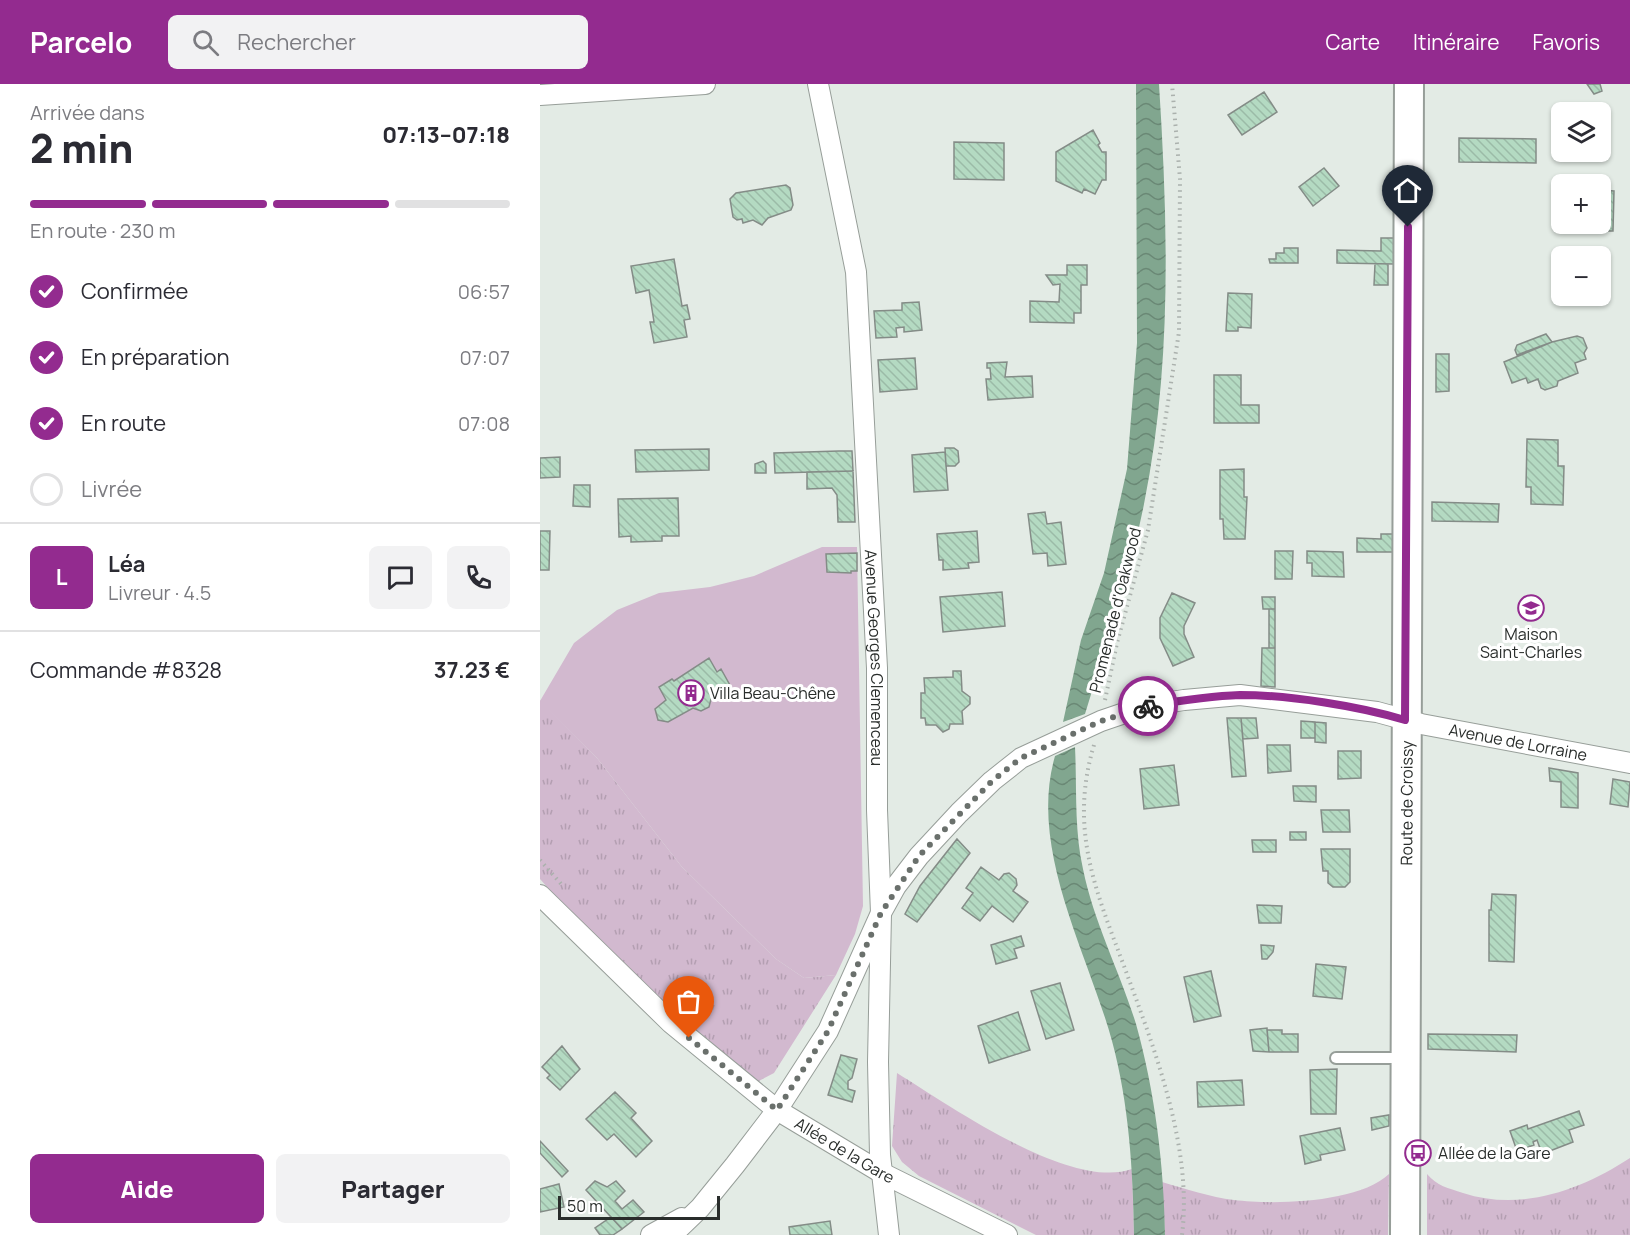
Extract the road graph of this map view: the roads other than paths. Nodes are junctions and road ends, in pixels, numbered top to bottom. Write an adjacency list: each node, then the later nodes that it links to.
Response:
1 (705, 84): 4 (street)
2 (818, 84): 8 (street, Avenue Georges Clemenceau)
3 (1409, 84): 5 (main road, Route de Croissy)
4 (540, 95)
5 (1405, 720): 6 (street, Avenue de Lorraine); 8 (street, Avenue de Lorraine); 10 (main road, Route de Croissy)
6 (1630, 763)
7 (540, 895): 11 (street, Allée de la Gare)
8 (881, 913): 11 (street, Avenue de Lorraine); 12 (street, Avenue Georges Clemenceau)
9 (1336, 1058): 10 (lane)
10 (1407, 1058): 19 (main road, Route de Croissy)
11 (777, 1110): 12 (street, Allée de la Gare); 13 (street, Avenue de Lorraine)
12 (882, 1173): 17 (street, Avenue Georges Clemenceau); 18 (street, Allée de la Gare)
13 (700, 1208): 14 (street); 15 (street); 16 (street)
14 (651, 1235)
15 (672, 1235)
16 (684, 1235)
17 (889, 1235)
18 (1006, 1235)
19 (1404, 1235)

